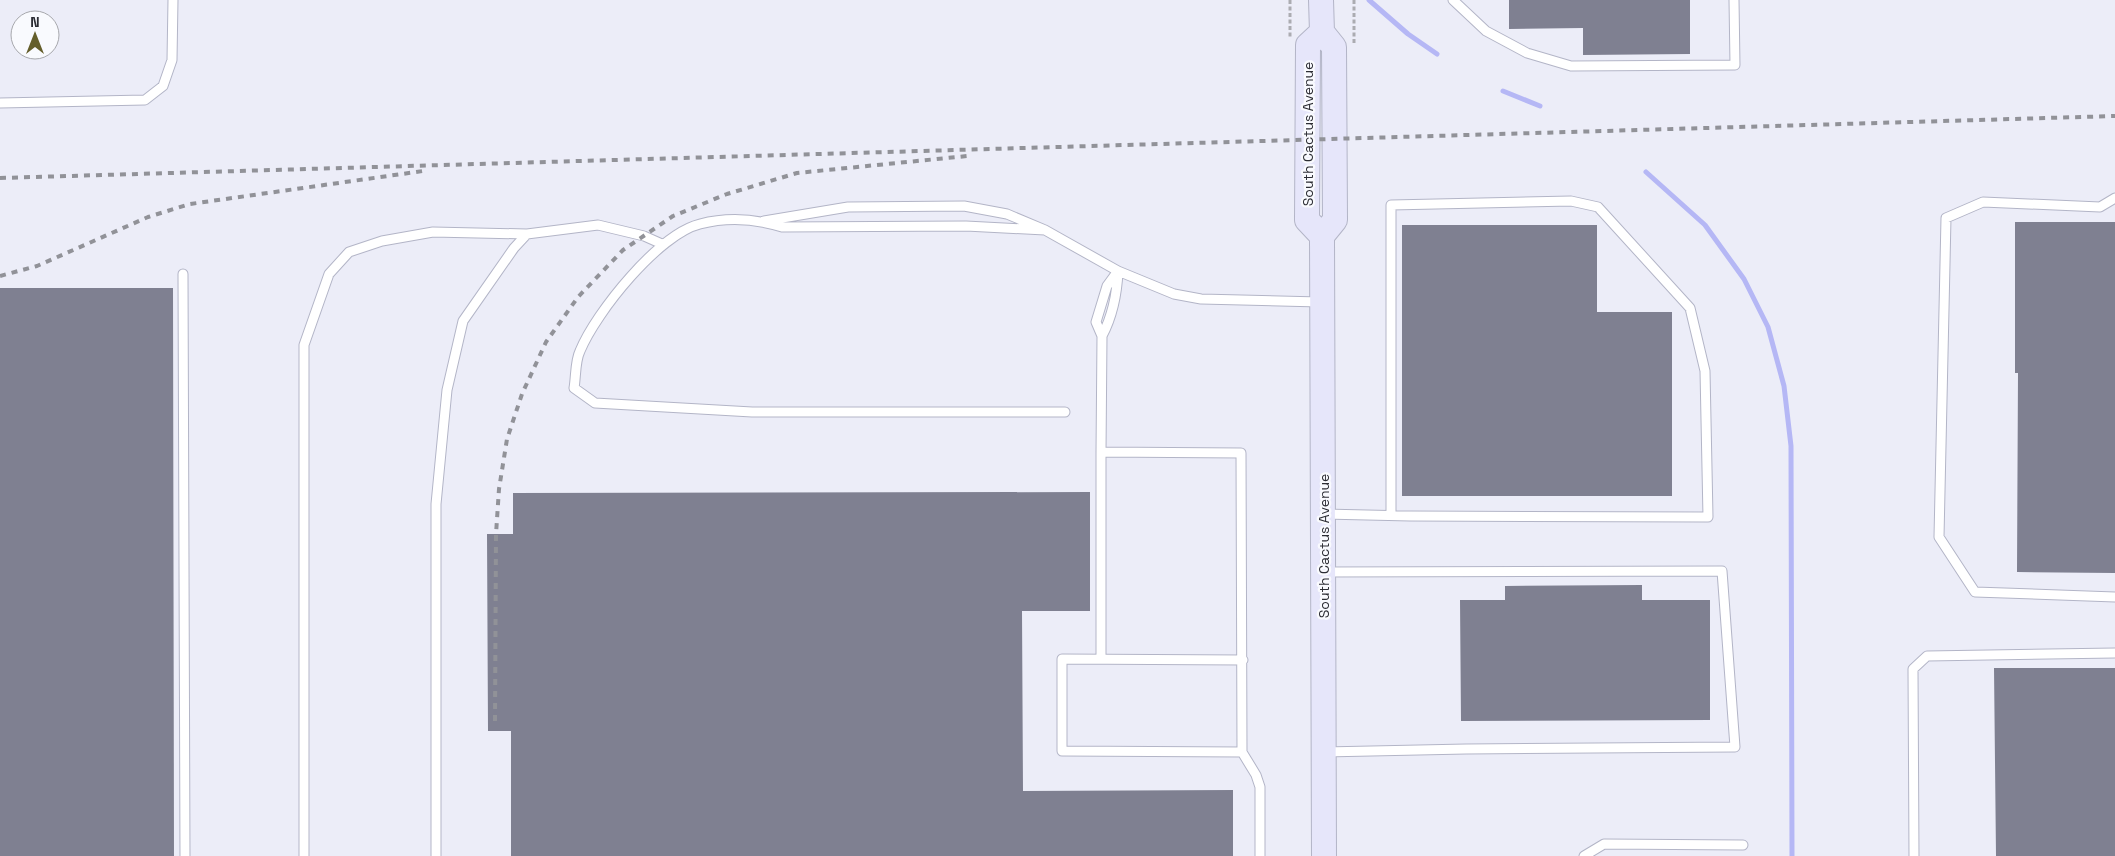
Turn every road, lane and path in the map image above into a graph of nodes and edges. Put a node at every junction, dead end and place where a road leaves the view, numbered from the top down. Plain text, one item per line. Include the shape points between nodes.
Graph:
1 (173, 0) edge
2 (1321, 0) edge
3 (1452, 0) edge
4 (1734, 0) edge
5 (0, 104) edge
6 (2115, 198) edge
7 (762, 221) junction
8 (1045, 230) junction
9 (527, 234) junction
10 (662, 244) junction
11 (1118, 272) junction
12 (183, 274) dead end
13 (1323, 302) junction
14 (1102, 336) junction
15 (1065, 412) dead end
16 (1102, 452) junction
17 (1324, 514) junction
18 (1392, 515) junction
19 (1324, 572) junction
20 (2115, 597) edge
21 (2115, 653) edge
22 (1101, 660) junction
23 (1243, 660) junction
24 (1242, 752) junction
25 (1324, 752) junction
26 (1743, 845) dead end
27 (185, 856) edge
28 (304, 856) edge
29 (436, 856) edge
30 (1260, 856) edge
31 (1324, 856) edge
32 (1584, 856) edge
33 (1914, 856) edge

1 - 5 lane via 172,60 163,86 144,100
2 - 13 main road, South Cactus Avenue via 1322,32 1334,46 1334,220 1322,236
3 - 4 lane via 1490,33 1527,53 1571,66 1735,65
6 - 20 lane via 2100,207 1983,202 1946,218 1939,537 1975,592
7 - 8 lane via 782,227 966,226
7 - 8 lane via 848,207 964,206 1006,214
7 - 10 lane via 743,219 699,224
8 - 11 lane
9 - 10 lane via 598,225 644,236
9 - 28 lane via 433,232 382,240 349,252 329,274 304,345
9 - 29 lane via 462,322 447,390 436,504
10 - 15 lane via 612,299 579,352 574,388 594,403 752,412
11 - 13 lane via 1174,294 1201,299
11 - 14 lane via 1117,295
11 - 14 lane via 1107,286 1098,314 1096,322
12 - 27 lane
13 - 17 main road, South Cactus Avenue
14 - 16 lane
16 - 22 lane
16 - 23 lane via 1241,453
17 - 18 lane
17 - 19 main road, South Cactus Avenue
18 - 18 lane via 1708,516 1705,371 1690,308 1598,207 1571,201 1391,205
19 - 25 main road, South Cactus Avenue
19 - 25 lane via 1722,571 1736,748 1466,748
21 - 33 lane via 1927,656 1913,669
22 - 23 lane
22 - 24 lane via 1062,660 1062,751
23 - 24 lane
24 - 30 lane via 1260,787
25 - 31 main road, South Cactus Avenue
26 - 32 lane via 1604,844

